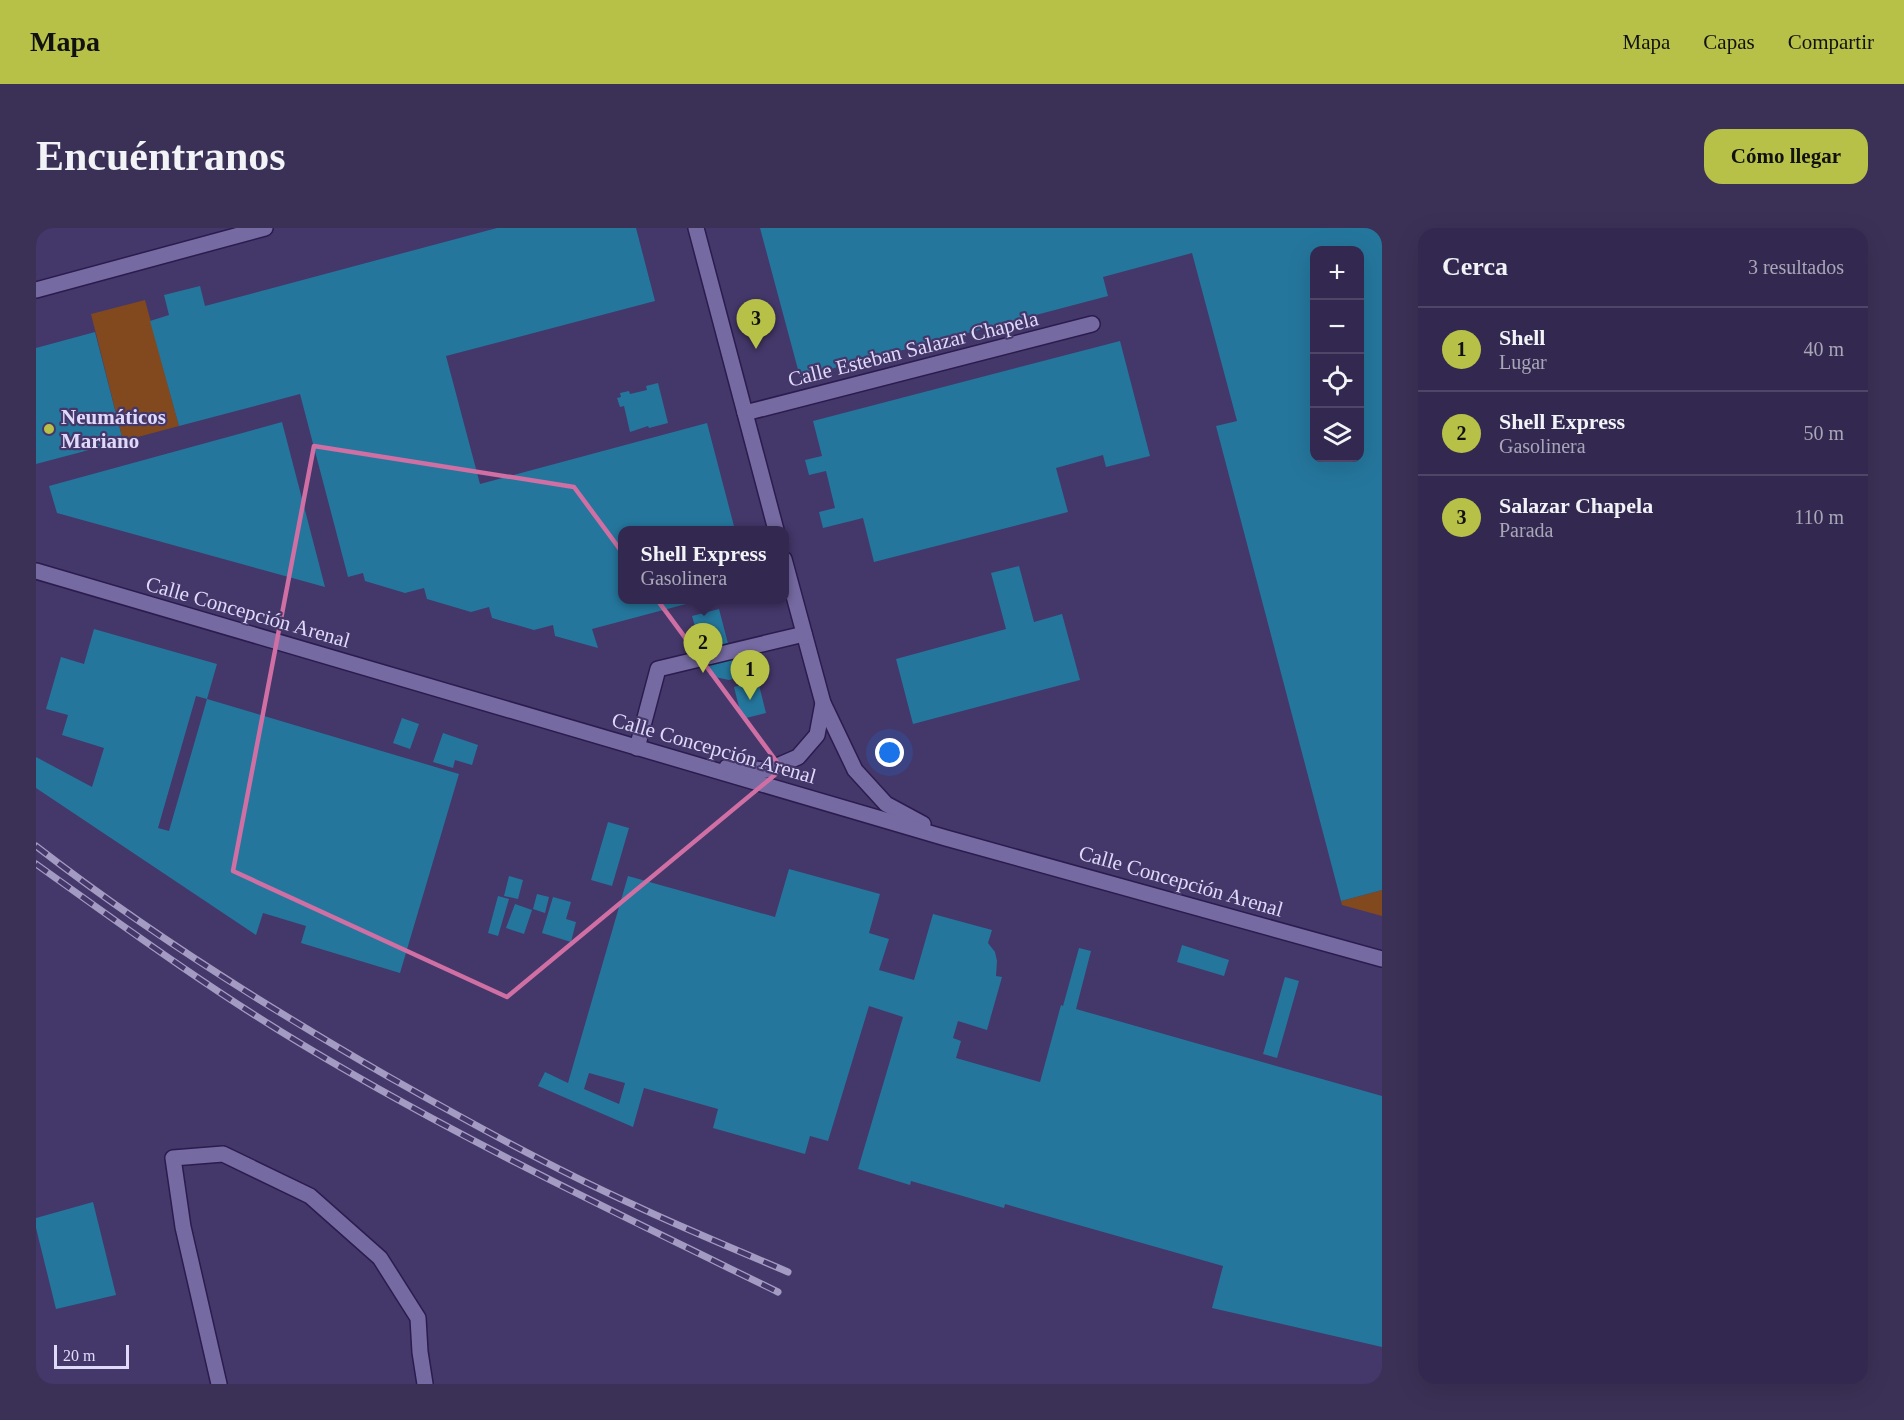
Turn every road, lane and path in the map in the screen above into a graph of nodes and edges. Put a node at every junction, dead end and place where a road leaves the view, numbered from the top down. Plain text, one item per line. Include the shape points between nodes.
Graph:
1 (266, 228) edge
2 (696, 228) edge
3 (36, 291) edge
4 (1092, 324) dead end
5 (745, 413) junction
6 (775, 526) edge
7 (36, 571) edge
8 (789, 578) edge
9 (804, 634) junction
10 (823, 703) junction
11 (637, 748) junction
12 (694, 764) junction
13 (946, 837) junction
14 (1382, 959) edge
15 (219, 1384) edge
16 (425, 1384) edge

1 - 3 street
2 - 5 street
4 - 5 street, Calle Esteban Salazar Chapela
5 - 6 street
7 - 11 street, Calle Concepción Arenal
8 - 9 street
9 - 10 street
9 - 11 street via 658,669
10 - 12 street via 817,735 798,757 768,770
10 - 13 street via 855,770 886,804
11 - 12 street, Calle Concepción Arenal
12 - 13 street, Calle Concepción Arenal
13 - 14 street, Calle Concepción Arenal
15 - 16 street via 183,1227 173,1158 223,1154 310,1197 380,1258 418,1318

